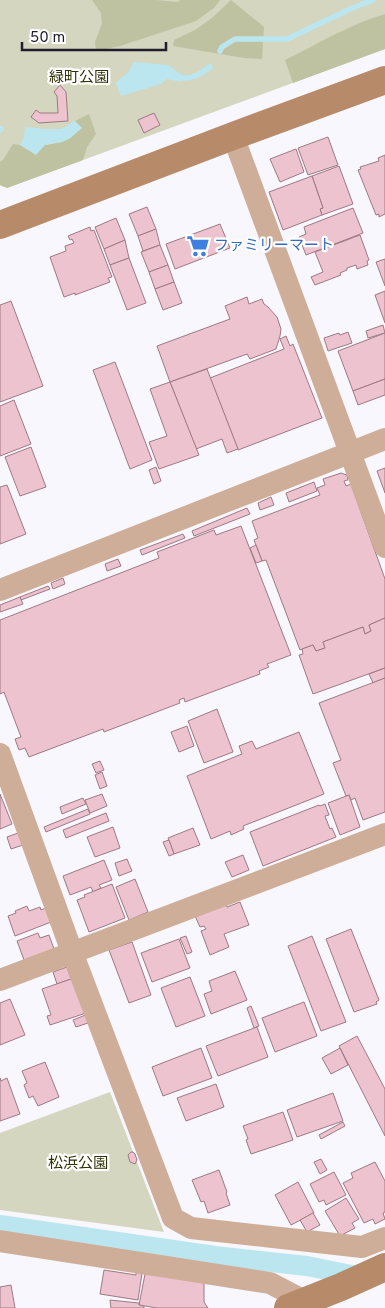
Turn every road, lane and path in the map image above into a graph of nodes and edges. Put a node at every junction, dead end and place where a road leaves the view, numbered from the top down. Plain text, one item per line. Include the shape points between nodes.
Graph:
1 (385, 80) edge
2 (234, 136) junction
3 (0, 225) edge
4 (385, 439) edge
5 (350, 453) junction
6 (385, 547) edge
7 (0, 590) edge
8 (0, 754) edge
9 (385, 834) edge
10 (72, 952) junction
11 (0, 980) edge
12 (385, 1238) edge
13 (0, 1241) edge
14 (385, 1266) edge
15 (304, 1306) edge

1 - 2 street
2 - 3 street
2 - 5 street
4 - 5 street
5 - 6 street
5 - 7 street
8 - 10 street
9 - 10 street
10 - 11 street
10 - 12 street via 173,1218 191,1228 362,1247
13 - 15 street via 270,1283
14 - 15 street

